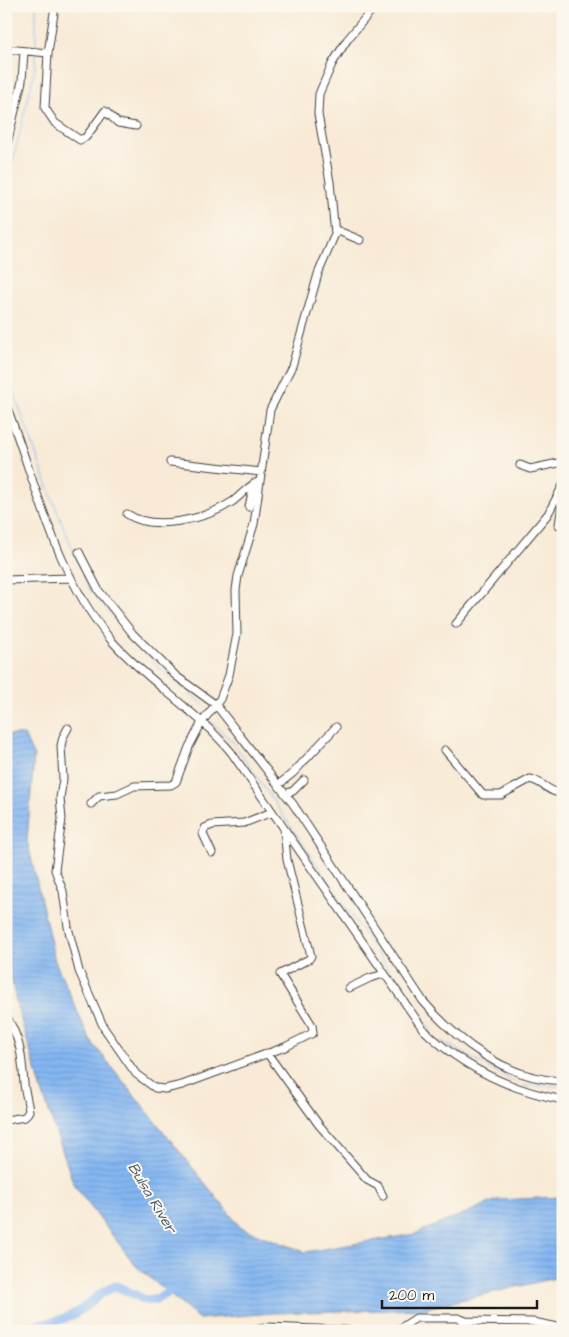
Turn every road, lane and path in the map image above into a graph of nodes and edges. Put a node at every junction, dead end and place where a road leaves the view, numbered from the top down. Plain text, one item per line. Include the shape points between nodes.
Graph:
1 (55, 6) edge
2 (376, 6) edge
3 (6, 49) edge
4 (24, 51) junction
5 (48, 52) junction
6 (136, 126) dead end
7 (6, 148) edge
8 (336, 230) junction
9 (360, 240) dead end
10 (6, 405) edge
11 (170, 462) dead end
12 (563, 462) edge
13 (520, 465) dead end
14 (260, 472) junction
15 (257, 482) junction
16 (563, 485) edge
17 (557, 497) junction
18 (249, 508) dead end
19 (127, 514) dead end
20 (559, 525) dead end
21 (79, 552) dead end
22 (70, 578) junction
23 (6, 580) edge
24 (456, 624) dead end
25 (216, 705) junction
26 (202, 722) junction
27 (336, 727) dead end
28 (68, 728) dead end
29 (445, 750) dead end
30 (304, 780) dead end
31 (278, 786) junction
32 (563, 793) edge
33 (285, 794) junction
34 (91, 804) dead end
35 (272, 812) junction
36 (284, 828) junction
37 (212, 854) dead end
38 (384, 974) junction
39 (349, 988) dead end
40 (6, 1016) edge
41 (267, 1053) junction
42 (563, 1081) edge
43 (563, 1100) edge
44 (6, 1120) edge
45 (383, 1196) dead end
46 (466, 1321) junction
47 (563, 1328) edge
48 (252, 1331) edge
49 (364, 1331) edge
50 (396, 1331) edge
51 (458, 1331) edge

1 - 5 street
2 - 8 street via 347,40 319,94 318,114
3 - 4 street
4 - 5 street
4 - 7 street via 22,81
5 - 6 street via 44,103 56,123 80,140 86,137 105,111 118,123
8 - 9 street
8 - 14 street via 318,274 292,366 270,410
10 - 22 street
11 - 14 street
12 - 13 street via 530,469
14 - 15 street
15 - 18 street
15 - 19 street via 231,503 182,521 143,521
15 - 25 street via 254,524 238,576 235,649 229,675
16 - 17 street
17 - 20 street via 562,505
17 - 24 street via 548,514
21 - 25 street via 99,591 141,644 176,676
22 - 23 street
22 - 26 street via 96,620 124,653
25 - 26 street
25 - 31 street
26 - 34 street via 176,782 171,785 134,786 117,794 99,796
26 - 35 street via 234,756
27 - 31 street
28 - 41 street via 60,746 62,818 56,873 63,891 79,971 112,1041 140,1078 160,1090
29 - 32 street via 484,796 501,795 530,779 554,792
30 - 33 street via 294,791
31 - 33 street
33 - 42 street via 434,1014 494,1060 534,1076
35 - 36 street
35 - 37 street via 239,824 205,828 204,834
36 - 38 street
36 - 41 street via 287,860 311,956 282,971 280,976 314,1030 311,1036
38 - 39 street
38 - 43 street via 423,1029 458,1059 518,1088
40 - 44 street via 24,1058 29,1111 25,1117
41 - 45 street via 319,1125 367,1180 378,1186
46 - 47 street via 533,1322
46 - 50 street via 458,1318 416,1318
46 - 51 street
48 - 49 street via 268,1327

